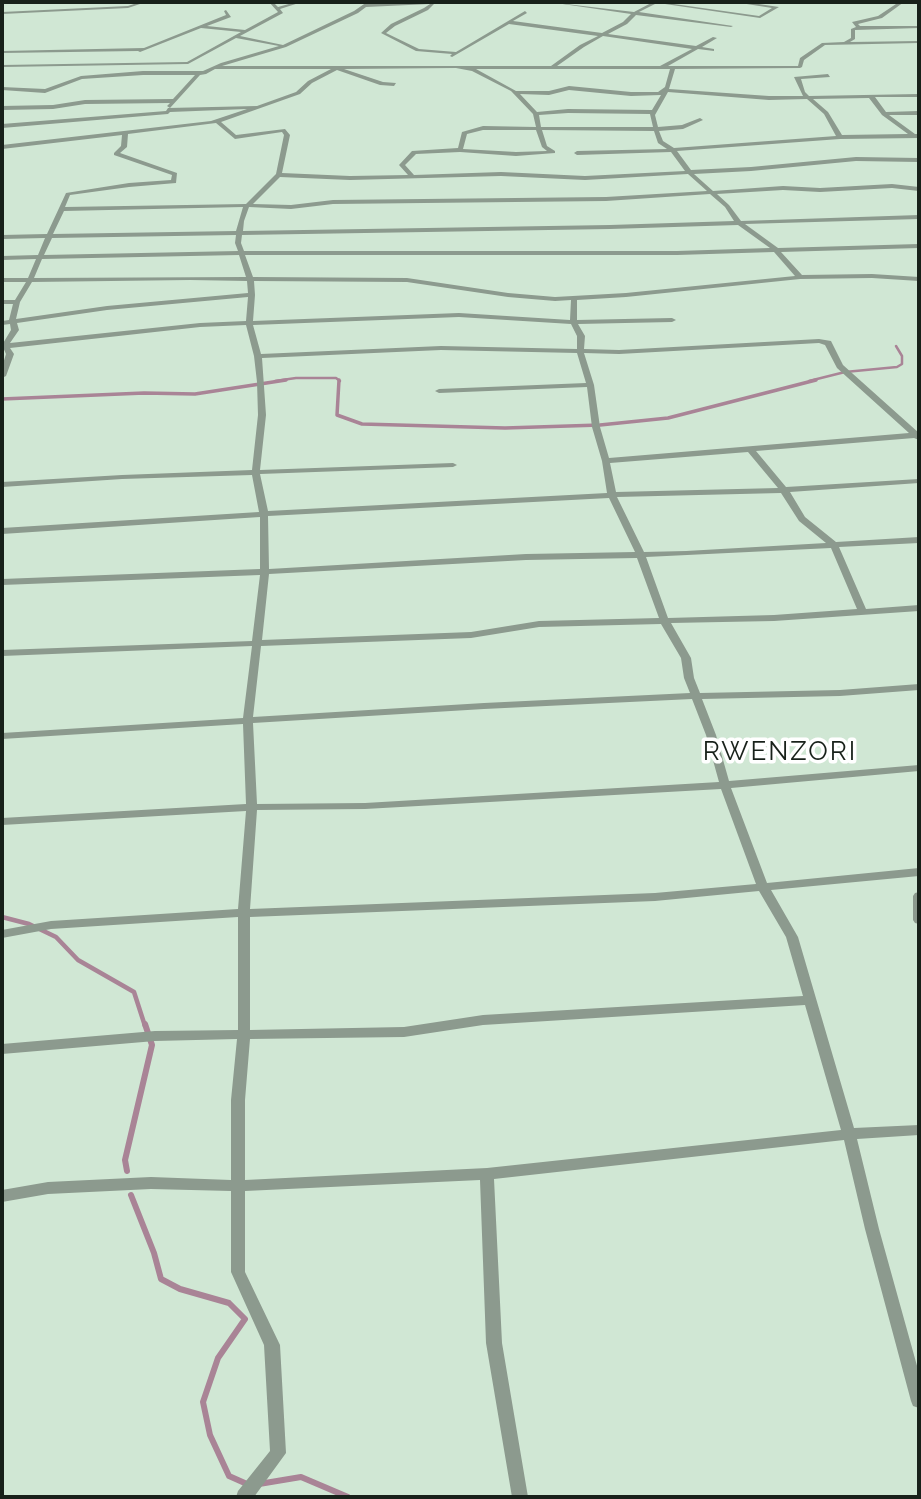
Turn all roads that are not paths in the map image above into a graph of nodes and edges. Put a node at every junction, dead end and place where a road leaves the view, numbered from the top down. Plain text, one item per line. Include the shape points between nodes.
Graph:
1 (144, 2) edge
2 (271, 2) edge
3 (300, 2) edge
4 (370, 2) edge
5 (551, 2) edge
6 (643, 2) edge
7 (675, 2) edge
8 (736, 2) edge
9 (902, 2) edge
10 (653, 3) edge
11 (787, 3) edge
12 (667, 5) junction
13 (360, 6) junction
14 (776, 7) junction
15 (278, 8) junction
16 (226, 11) dead end
17 (524, 12) dead end
18 (636, 12) junction
19 (2, 13) edge
20 (508, 22) junction
21 (731, 26) dead end
22 (201, 27) junction
23 (859, 27) junction
24 (919, 27) edge
25 (244, 32) junction
26 (601, 35) junction
27 (236, 37) junction
28 (715, 38) dead end
29 (844, 42) junction
30 (919, 42) edge
31 (284, 46) junction
32 (696, 48) junction
33 (146, 49) junction
34 (712, 50) dead end
35 (2, 52) edge
36 (456, 53) junction
37 (198, 58) junction
38 (116, 64) junction
39 (2, 66) edge
40 (226, 66) junction
41 (662, 67) junction
42 (673, 67) junction
43 (337, 68) junction
44 (438, 68) junction
45 (464, 68) junction
46 (550, 68) junction
47 (198, 74) junction
48 (828, 76) dead end
49 (394, 84) dead end
50 (2, 88) edge
51 (666, 90) junction
52 (513, 92) junction
53 (807, 95) junction
54 (919, 95) edge
55 (871, 96) junction
56 (173, 101) junction
57 (259, 107) junction
58 (2, 108) edge
59 (168, 111) junction
60 (654, 112) junction
61 (919, 113) edge
62 (536, 114) junction
63 (884, 114) junction
64 (700, 120) dead end
65 (217, 121) junction
66 (2, 125) edge
67 (163, 128) junction
68 (538, 129) junction
69 (658, 129) junction
70 (125, 134) junction
71 (917, 136) edge
72 (840, 137) junction
73 (2, 147) edge
74 (460, 150) junction
75 (673, 150) junction
76 (577, 153) dead end
77 (919, 160) edge
78 (690, 173) junction
79 (411, 174) junction
80 (279, 175) junction
81 (919, 189) edge
82 (714, 194) junction
83 (243, 206) junction
84 (61, 209) junction
85 (919, 217) edge
86 (738, 222) junction
87 (241, 234) junction
88 (50, 235) junction
89 (2, 237) edge
90 (919, 246) edge
91 (775, 249) junction
92 (243, 253) junction
93 (38, 257) junction
94 (2, 258) edge
95 (800, 277) junction
96 (250, 278) junction
97 (919, 279) edge
98 (2, 280) edge
99 (30, 280) junction
100 (252, 295) junction
101 (575, 299) junction
102 (2, 302) edge
103 (17, 302) junction
104 (672, 320) dead end
105 (573, 322) junction
106 (2, 323) edge
107 (13, 323) junction
108 (249, 323) junction
109 (5, 346) junction
110 (580, 352) junction
111 (258, 356) junction
112 (2, 376) edge
113 (590, 385) junction
114 (439, 391) dead end
115 (918, 436) edge
116 (750, 449) junction
117 (606, 461) junction
118 (453, 465) dead end
119 (256, 473) junction
120 (919, 481) edge
121 (2, 485) edge
122 (784, 491) junction
123 (612, 495) junction
124 (264, 513) junction
125 (2, 531) edge
126 (919, 540) edge
127 (834, 545) junction
128 (641, 555) junction
129 (265, 572) junction
130 (2, 582) edge
131 (919, 608) edge
132 (863, 612) junction
133 (663, 621) junction
134 (256, 642) junction
135 (2, 653) edge
136 (919, 687) edge
137 (697, 696) junction
138 (248, 719) junction
139 (2, 736) edge
140 (919, 768) edge
141 (725, 785) junction
142 (252, 807) junction
143 (2, 821) edge
144 (919, 872) edge
145 (763, 887) junction
146 (919, 896) edge
147 (244, 913) junction
148 (919, 920) edge
149 (2, 934) edge
150 (810, 1000) junction
151 (244, 1036) junction
152 (2, 1049) edge
153 (919, 1130) edge
154 (849, 1134) junction
155 (487, 1174) junction
156 (237, 1186) junction
157 (2, 1196) edge
158 (919, 1401) edge
159 (244, 1497) edge
160 (520, 1497) edge

1 - 19 street via 128,7
2 - 15 street
3 - 15 street
4 - 13 street
5 - 18 street
6 - 10 street
7 - 12 street
8 - 14 street
9 - 23 street via 880,17 854,23
10 - 12 street
10 - 18 street
11 - 14 street
12 - 14 street via 760,17
13 - 31 street
13 - 36 street via 433,2 383,33 418,50
15 - 25 street via 281,12
16 - 22 street via 229,16
17 - 20 street
18 - 21 street
18 - 26 street
20 - 26 street
20 - 36 street
22 - 25 street
22 - 33 street
23 - 24 street
23 - 29 street via 853,29 853,39
25 - 27 street
26 - 32 street
26 - 46 street
27 - 31 street
27 - 37 street
28 - 32 street
29 - 30 street
29 - 42 street via 822,45 802,60 800,67
31 - 40 street
32 - 34 street
32 - 41 street
33 - 35 street
33 - 38 street
36 - 44 street
37 - 38 street via 187,63
37 - 40 street
38 - 39 street
40 - 43 street
40 - 47 street
41 - 42 street
41 - 46 street
42 - 51 street
43 - 44 street
43 - 49 street
43 - 57 street via 298,93
44 - 45 street
45 - 46 street
45 - 52 street
47 - 50 street via 81,78 48,91
47 - 56 street
48 - 53 street via 796,78
51 - 52 street via 659,94 569,88 549,93
51 - 53 street via 769,98
51 - 60 street
52 - 62 street
53 - 55 street
53 - 72 street via 826,113
54 - 55 street
55 - 63 street
56 - 58 street
56 - 59 street
57 - 59 street
57 - 65 street
59 - 66 street
59 - 67 street
60 - 62 street
60 - 69 street
61 - 63 street
62 - 68 street
63 - 71 street
64 - 69 street
65 - 67 street
65 - 80 street via 234,137 283,130 287,135
67 - 70 street
68 - 69 street
68 - 74 street via 483,128 464,133
68 - 74 street via 545,147 553,152
69 - 75 street via 660,142
70 - 73 street
70 - 84 street via 124,147 116,154 175,174 174,182 70,193
71 - 72 street
72 - 75 street
74 - 79 street via 414,152 402,165
75 - 76 street
75 - 78 street
77 - 78 street via 856,159
78 - 79 street via 585,178
78 - 82 street
79 - 80 street
80 - 83 street
81 - 82 street via 783,188
82 - 83 street
82 - 86 street
83 - 84 street
83 - 87 street
84 - 88 street
85 - 86 street
86 - 87 street
86 - 91 street
87 - 88 street
87 - 92 street
88 - 89 street
88 - 93 street
90 - 91 street
91 - 92 street
91 - 95 street
92 - 93 street
92 - 96 street
93 - 94 street
93 - 99 street
95 - 97 street
95 - 101 street
96 - 99 street
96 - 100 street
96 - 101 street via 407,280 508,295
98 - 99 street
99 - 103 street
100 - 107 street via 107,308
100 - 108 street
101 - 105 street
102 - 103 street
103 - 107 street
104 - 105 street
105 - 108 street via 459,315
105 - 110 street via 581,336
106 - 107 street
107 - 109 street via 15,331
108 - 109 street
108 - 111 street
109 - 112 street via 9,354
110 - 111 street via 441,348
110 - 113 street
110 - 115 street via 828,343 843,368
111 - 119 street via 262,415
113 - 114 street
113 - 117 street via 595,426
115 - 116 street
116 - 117 street
116 - 122 street
117 - 123 street
118 - 119 street
119 - 121 street
119 - 124 street
120 - 122 street
122 - 123 street
122 - 127 street via 802,519
123 - 124 street
123 - 128 street
124 - 125 street
124 - 129 street
126 - 127 street
127 - 128 street
127 - 132 street
128 - 129 street via 526,556
128 - 133 street
129 - 130 street
129 - 134 street
131 - 132 street
132 - 133 street
133 - 134 street via 539,624 471,635
133 - 137 street via 686,658
134 - 135 street
134 - 138 street
136 - 137 street
137 - 138 street
137 - 141 street
138 - 139 street
138 - 142 street
140 - 141 street
141 - 142 street via 365,806
141 - 145 street
142 - 143 street
142 - 147 street
144 - 145 street
145 - 147 street via 655,897
145 - 150 street via 792,937
146 - 148 street
147 - 149 street via 51,925
147 - 151 street
150 - 151 street via 483,1020 404,1032
150 - 154 street
151 - 152 street via 155,1035
151 - 156 street
153 - 154 street
154 - 155 street
154 - 158 street
155 - 156 street
155 - 160 street via 494,1343
156 - 157 street via 151,1183 48,1188
156 - 159 street via 237,1272 272,1345 278,1453

